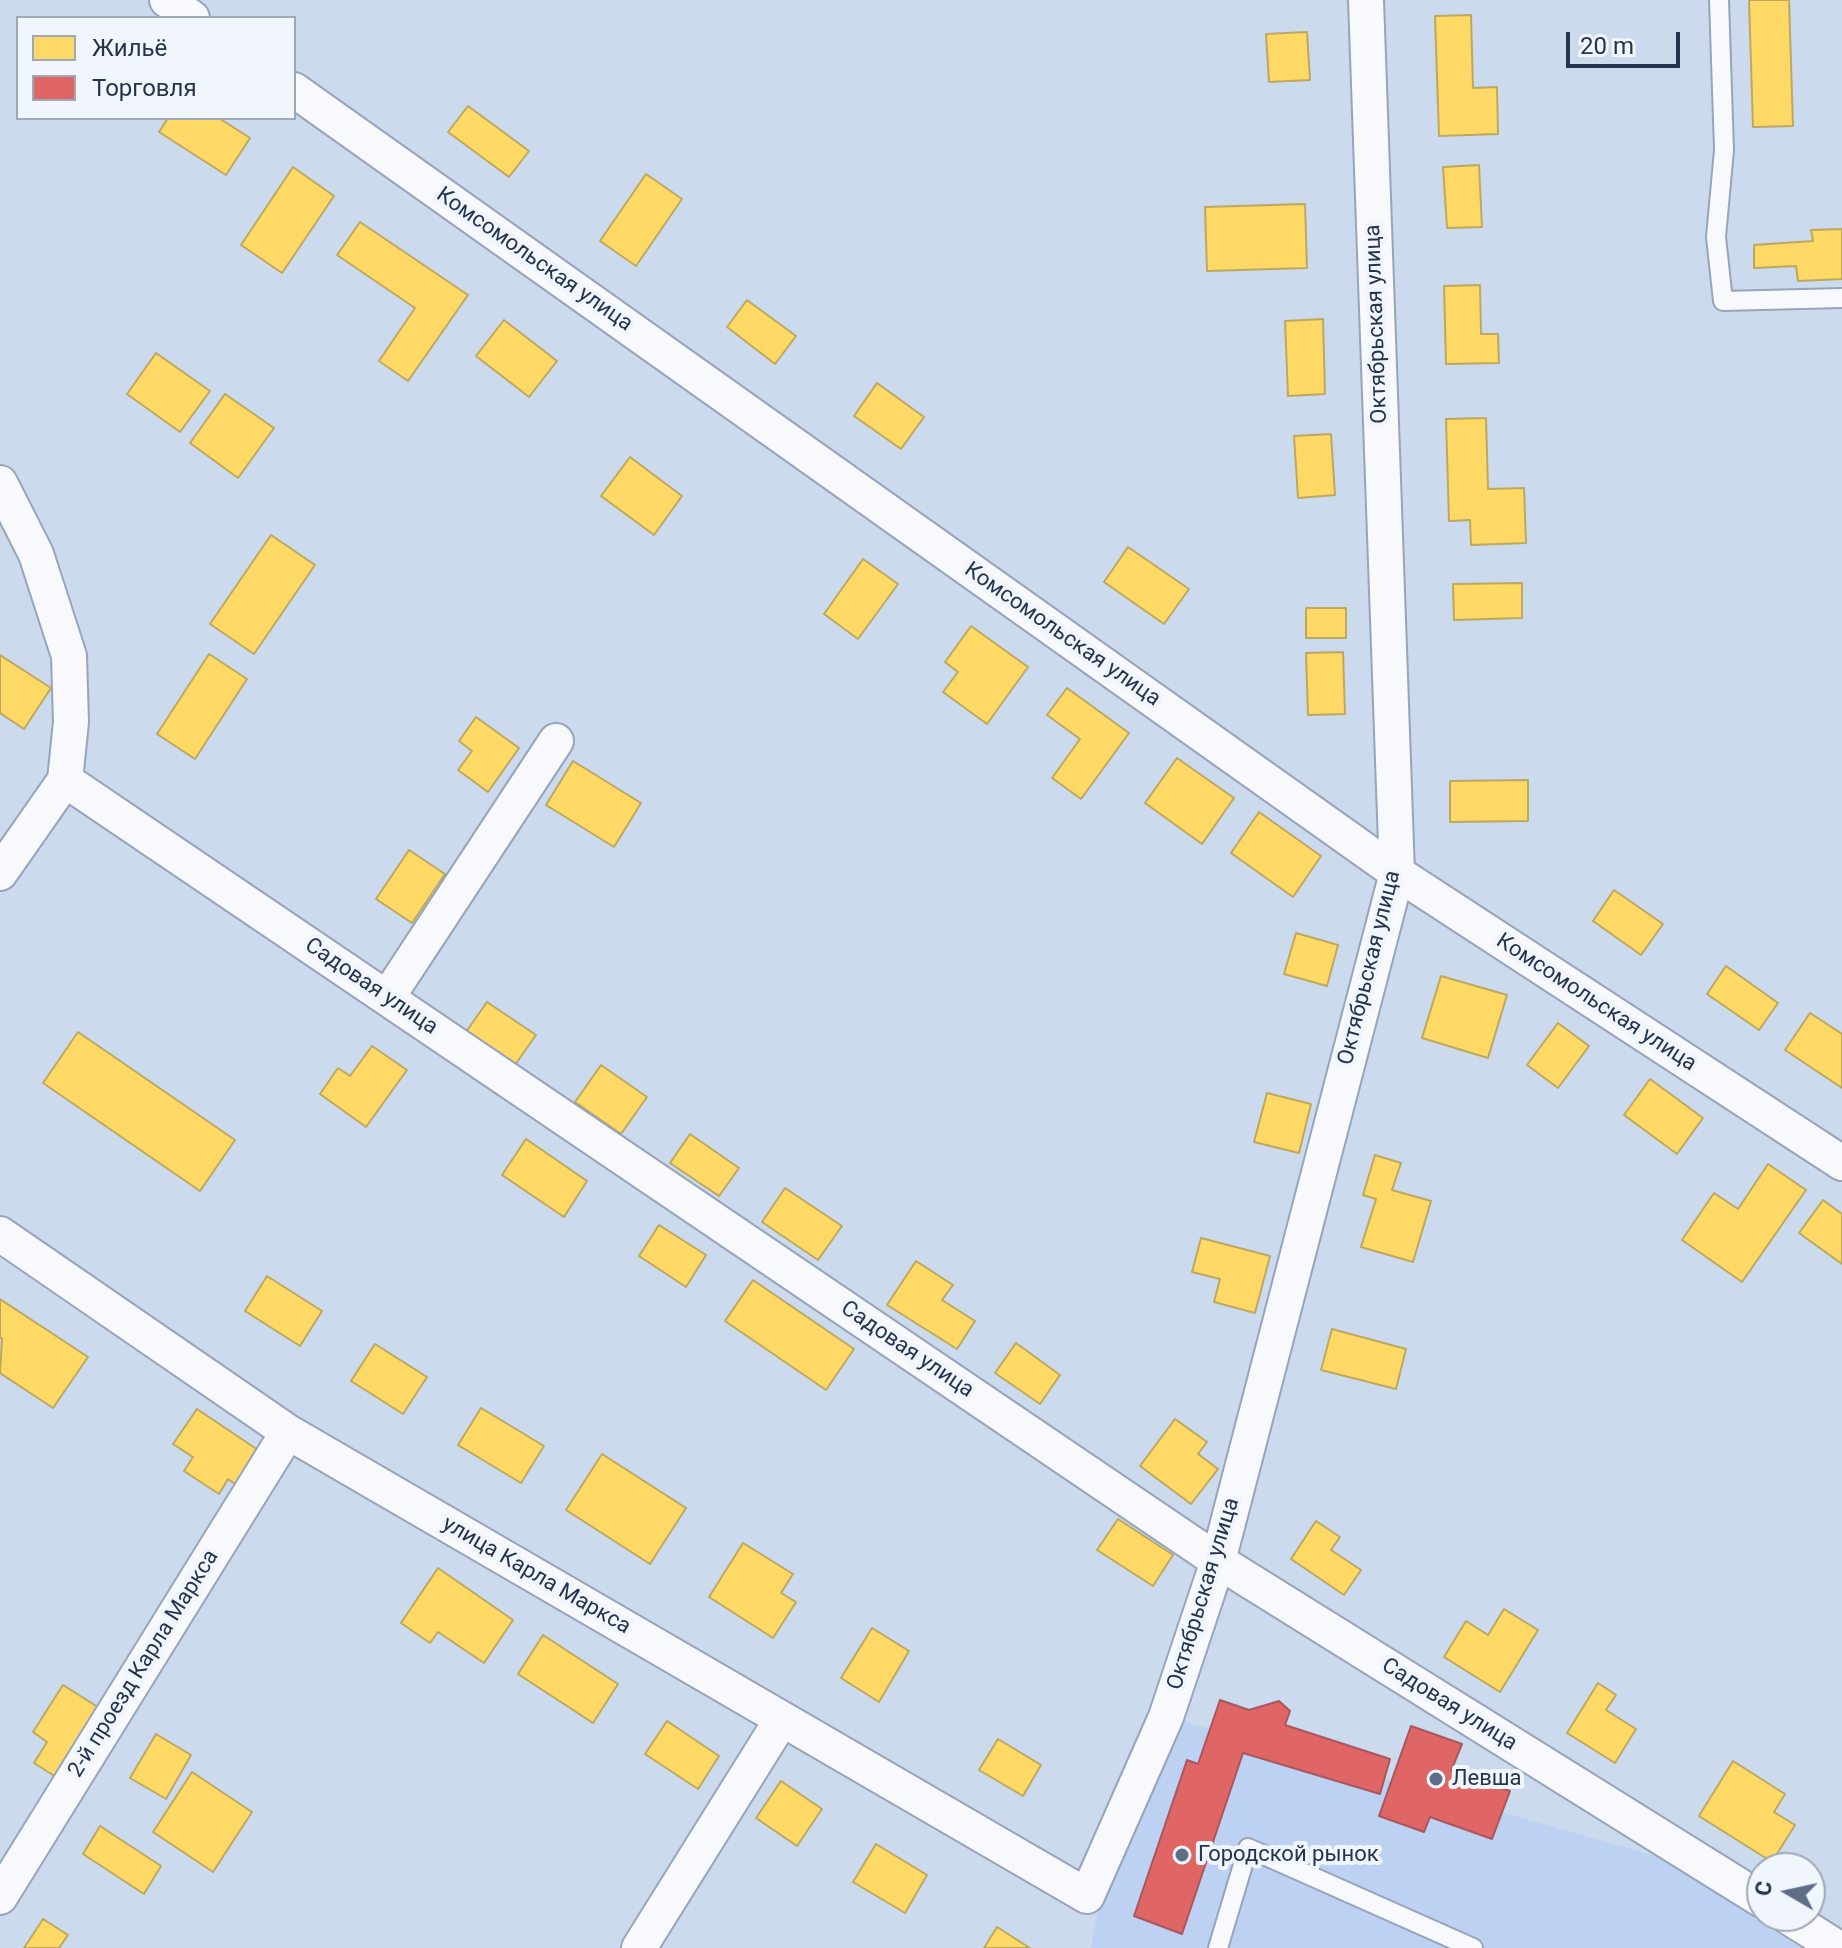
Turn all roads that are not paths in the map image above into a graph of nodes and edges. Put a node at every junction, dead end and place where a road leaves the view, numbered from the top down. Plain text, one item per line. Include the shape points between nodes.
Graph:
1 (167, 0) edge
2 (1366, 0) edge
3 (1719, 0) edge
4 (189, 16) edge
5 (296, 91) edge
6 (1842, 298) edge
7 (0, 483) edge
8 (556, 741) dead end
9 (65, 780) junction
10 (0, 873) edge
11 (1397, 873) junction
12 (387, 998) junction
13 (1842, 1163) edge
14 (0, 1234) edge
15 (288, 1432) junction
16 (1218, 1561) junction
17 (782, 1719) junction
18 (1746, 1890) edge
19 (1087, 1896) joint
20 (0, 1897) edge
21 (1812, 1932) edge
22 (639, 1948) edge
23 (1218, 1948) edge
24 (1473, 1948) edge
25 (1838, 1948) edge

1 - 4 street
2 - 11 street, Октябрьская улица
3 - 6 lane via 1724,150 1716,237 1723,301
5 - 11 street, Комсомольская улица
7 - 9 street via 36,554 69,656 71,722
8 - 12 street
9 - 10 street
9 - 12 street, Садовая улица
11 - 13 street, Комсомольская улица
11 - 16 street, Октябрьская улица
12 - 16 street, Садовая улица
14 - 15 street, улица Карла Маркса
15 - 17 street, улица Карла Маркса
15 - 20 street, 2-й проезд Карла Маркса
16 - 18 street, Садовая улица
16 - 19 street, Октябрьская улица via 1166,1717
17 - 19 street, улица Карла Маркса
17 - 22 street
21 - 25 street
23 - 24 lane via 1248,1848

